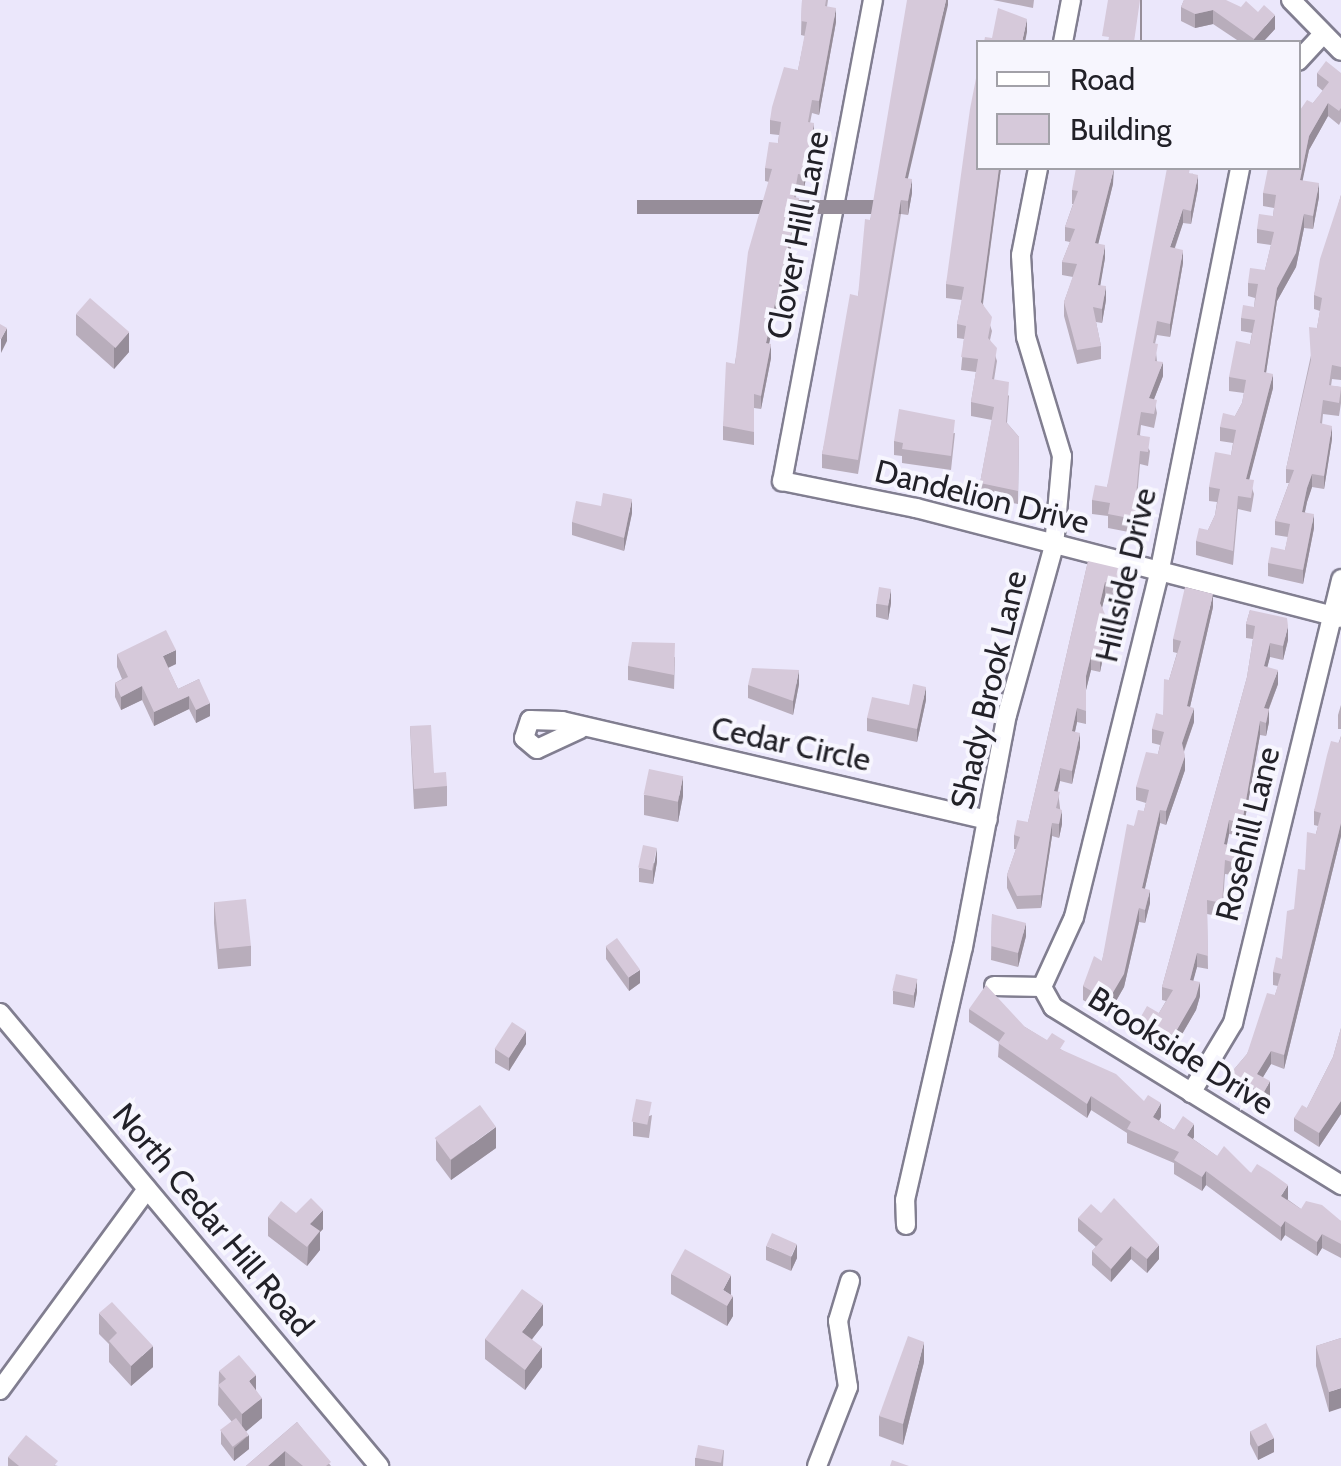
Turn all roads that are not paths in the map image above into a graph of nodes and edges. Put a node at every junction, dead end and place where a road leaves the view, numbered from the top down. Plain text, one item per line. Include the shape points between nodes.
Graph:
1 (873, 0) edge
2 (1071, 0) edge
3 (1291, 0) edge
4 (1323, 34) junction
5 (1063, 40) edge
6 (1341, 50) edge
7 (1301, 58) edge
8 (1038, 170) edge
9 (1240, 170) edge
10 (782, 481) joint
11 (1054, 546) junction
12 (1159, 574) junction
13 (1341, 578) edge
14 (1337, 617) edge
15 (580, 729) dead end
16 (988, 820) junction
17 (994, 986) dead end
18 (1042, 986) junction
19 (0, 1012) edge
20 (1191, 1093) junction
21 (1341, 1184) edge
22 (147, 1189) junction
23 (906, 1225) dead end
24 (850, 1281) dead end
25 (0, 1390) edge
26 (379, 1466) edge
27 (817, 1466) edge

1 - 10 street, Clover Hill Lane
2 - 5 street
3 - 4 street
4 - 6 street
4 - 7 street
8 - 11 street, Shady Brook Lane via 1022,255 1026,337 1062,456
9 - 12 street, Hillside Drive
10 - 11 street, Dandelion Drive
11 - 12 street, Dandelion Drive
11 - 16 street, Shady Brook Lane via 1007,715
12 - 14 street, Dandelion Drive
12 - 18 street, Hillside Drive via 1074,917
13 - 14 street, Rosehill Lane
14 - 20 street, Rosehill Lane via 1233,1023
15 - 16 street, Cedar Circle
16 - 23 street, Shady Brook Lane via 904,1200
17 - 18 street, Brookside Drive
18 - 20 street, Brookside Drive via 1053,1007
19 - 22 street, North Cedar Hill Road
20 - 21 street, Brookside Drive
22 - 25 street
22 - 26 street, North Cedar Hill Road
24 - 27 street via 838,1320 848,1387

